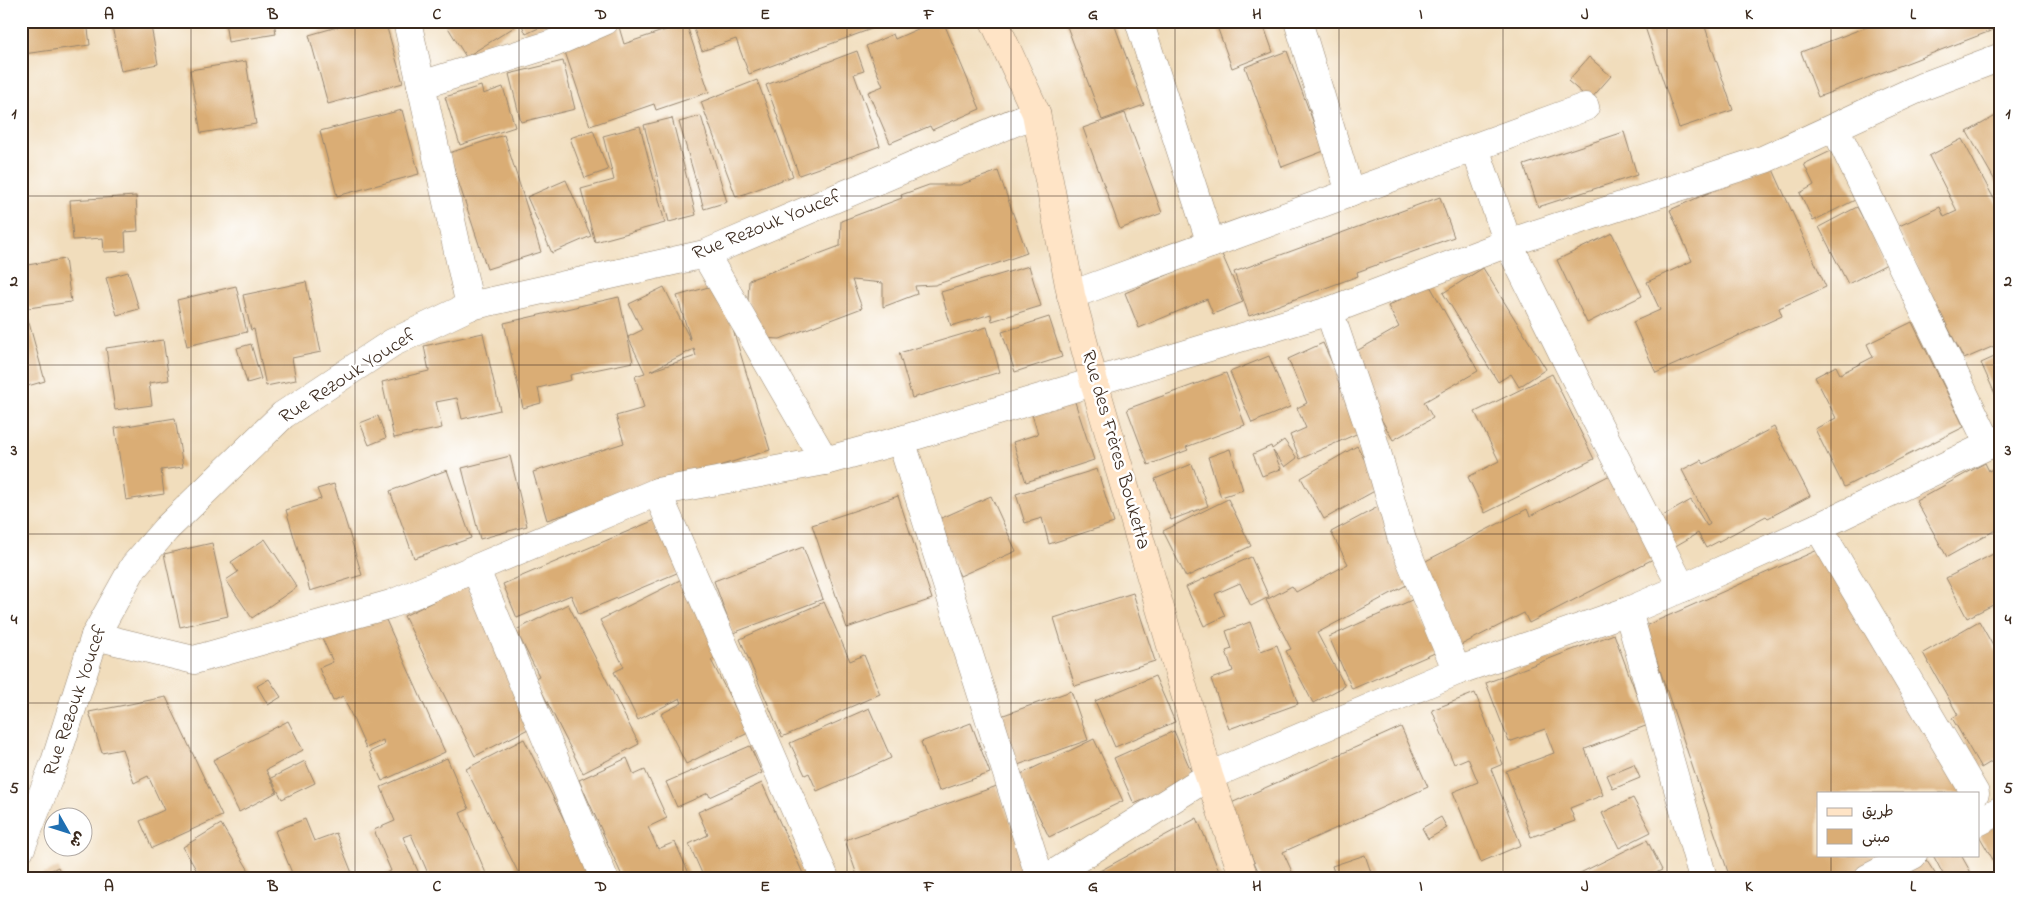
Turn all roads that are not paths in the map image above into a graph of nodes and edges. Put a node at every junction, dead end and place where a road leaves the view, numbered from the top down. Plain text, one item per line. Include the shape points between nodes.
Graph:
1 (407, 21) edge
2 (604, 21) edge
3 (994, 21) edge
4 (1139, 21) edge
5 (1298, 21) edge
6 (2001, 57) edge
7 (421, 85) junction
8 (1586, 107) dead end
9 (1036, 113) junction
10 (1835, 128) junction
11 (1475, 148) junction
12 (1350, 193) junction
13 (1508, 243) junction
14 (1211, 244) junction
15 (705, 254) junction
16 (1071, 295) junction
17 (470, 306) junction
18 (1329, 311) junction
19 (1094, 382) junction
20 (901, 440) junction
21 (1995, 442) edge
22 (825, 461) junction
23 (657, 492) junction
24 (1818, 527) junction
25 (476, 570) junction
26 (1682, 588) junction
27 (1628, 611) junction
28 (95, 636) junction
29 (1457, 671) junction
30 (1210, 776) junction
31 (1974, 792) edge
32 (21, 848) edge
33 (1911, 856) edge
34 (604, 878) edge
35 (825, 878) edge
36 (1040, 878) edge
37 (1047, 878) edge
38 (1244, 878) edge
39 (1704, 878) edge
40 (1868, 878) edge

1 - 7 street
2 - 7 street via 552,44
3 - 9 main road, Rue des Frères Bouketta
4 - 14 street
5 - 12 street
6 - 10 street via 1924,86
7 - 17 street
8 - 11 street
9 - 15 street, Rue Rezouk Youcef
9 - 16 main road, Rue des Frères Bouketta
10 - 13 street via 1765,159
10 - 21 street
11 - 12 street
11 - 13 street
12 - 14 street
13 - 18 street
13 - 26 street
14 - 16 street
15 - 17 street, Rue Rezouk Youcef
15 - 22 street
16 - 19 main road, Rue des Frères Bouketta
17 - 28 street, Rue Rezouk Youcef via 392,343 283,415 166,528 134,566
18 - 19 street
18 - 29 street via 1374,442 1402,540
19 - 20 street
19 - 30 main road, Rue des Frères Bouketta
20 - 22 street
20 - 36 street
21 - 24 street
22 - 23 street
23 - 25 street
23 - 35 street
24 - 26 street
24 - 31 street
25 - 28 street via 391,604 194,660
25 - 34 street
26 - 27 street
27 - 29 street
27 - 39 street
28 - 32 street, Rue Rezouk Youcef via 55,762
29 - 30 street
30 - 37 street
30 - 38 main road, Rue des Frères Bouketta
33 - 40 street

